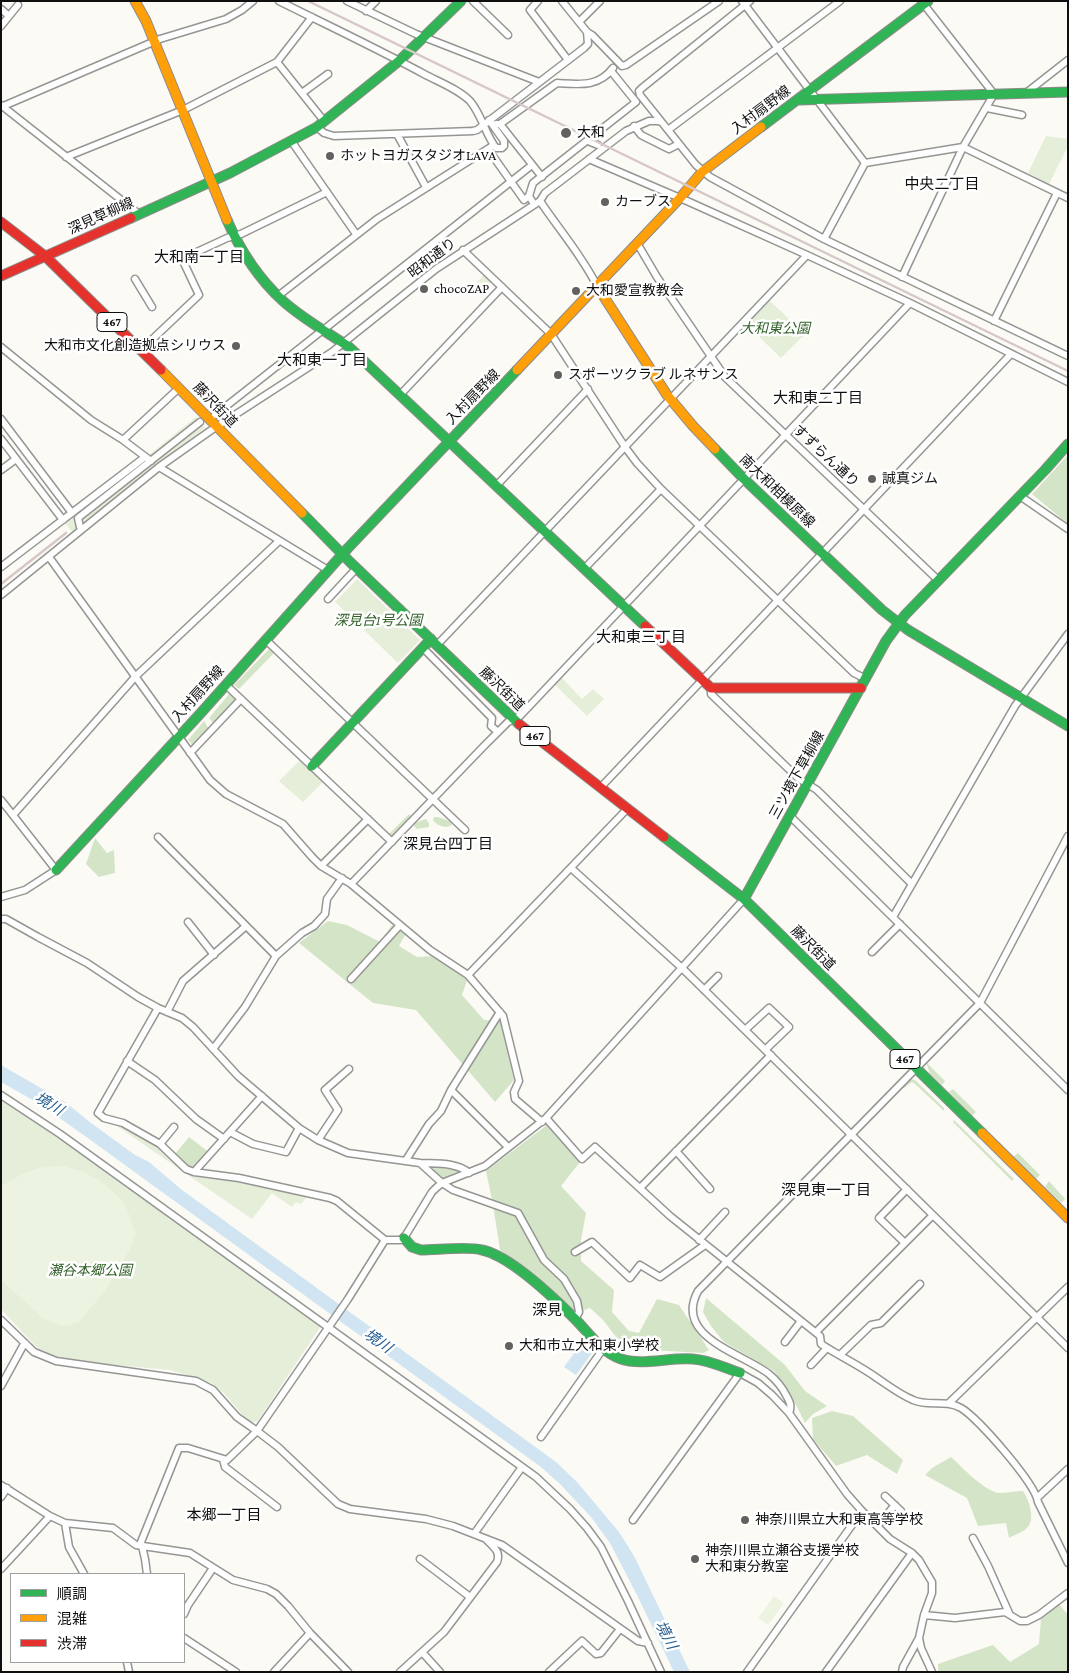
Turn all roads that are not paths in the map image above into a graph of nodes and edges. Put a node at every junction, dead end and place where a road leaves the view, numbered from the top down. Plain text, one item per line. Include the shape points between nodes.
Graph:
1 (135, 1) edge
2 (253, 1) edge
3 (279, 1) edge
4 (347, 1) edge
5 (376, 1) edge
6 (461, 1) edge
7 (473, 1) edge
8 (538, 1) edge
9 (562, 1) edge
10 (600, 1) edge
11 (719, 1) edge
12 (840, 1) edge
13 (746, 2) edge
14 (924, 2) edge
15 (18, 5) dead end
16 (1, 9) edge
17 (366, 10) junction
18 (9, 16) junction
19 (312, 17) junction
20 (579, 22) junction
21 (1, 26) edge
22 (587, 32) junction
23 (508, 34) dead end
24 (424, 37) junction
25 (155, 41) junction
26 (778, 48) junction
27 (399, 60) junction
28 (568, 60) junction
29 (1068, 60) edge
30 (277, 62) junction
31 (328, 74) dead end
32 (539, 82) junction
33 (810, 90) junction
34 (302, 92) junction
35 (1068, 92) edge
36 (1026, 93) junction
37 (994, 94) junction
38 (798, 100) junction
39 (818, 100) junction
40 (2, 106) edge
41 (987, 108) junction
42 (183, 110) junction
43 (1022, 114) dead end
44 (324, 121) junction
45 (487, 122) junction
46 (661, 122) junction
47 (634, 126) junction
48 (317, 127) junction
49 (668, 130) junction
50 (397, 134) junction
51 (588, 141) junction
52 (292, 142) junction
53 (679, 144) junction
54 (494, 145) junction
55 (598, 146) dead end
56 (964, 147) junction
57 (490, 152) dead end
58 (66, 157) junction
59 (589, 159) junction
60 (865, 163) junction
61 (532, 165) junction
62 (702, 172) junction
63 (542, 177) junction
64 (212, 181) junction
65 (510, 181) junction
66 (426, 187) junction
67 (327, 192) junction
68 (1057, 193) junction
69 (680, 198) junction
70 (1068, 198) edge
71 (540, 201) junction
72 (139, 214) junction
73 (1, 222) edge
74 (356, 234) junction
75 (234, 236) junction
76 (824, 239) junction
77 (637, 244) junction
78 (464, 250) junction
79 (807, 255) junction
80 (45, 256) junction
81 (1, 276) edge
82 (902, 277) junction
83 (136, 279) dead end
84 (597, 286) junction
85 (502, 287) junction
86 (278, 296) junction
87 (910, 303) junction
88 (152, 307) dead end
89 (994, 321) junction
90 (327, 327) dead end
91 (319, 333) dead end
92 (551, 334) junction
93 (344, 343) junction
94 (1, 347) edge
95 (141, 350) junction
96 (1011, 354) junction
97 (1068, 356) edge
98 (711, 357) junction
99 (1068, 382) edge
100 (179, 388) junction
101 (588, 389) junction
102 (400, 395) junction
103 (671, 399) junction
104 (215, 415) dead end
105 (1, 419) edge
106 (200, 422) dead end
107 (216, 427) junction
108 (785, 435) junction
109 (1, 439) edge
110 (123, 440) junction
111 (450, 441) junction
112 (1068, 444) edge
113 (625, 447) junction
114 (16, 458) junction
115 (148, 459) junction
116 (160, 467) junction
117 (1, 470) edge
118 (744, 479) junction
119 (496, 486) junction
120 (661, 489) junction
121 (1020, 496) junction
122 (864, 509) junction
123 (75, 514) junction
124 (63, 520) junction
125 (699, 526) junction
126 (80, 528) dead end
127 (1068, 529) edge
128 (545, 532) junction
129 (279, 541) junction
130 (343, 554) junction
131 (822, 554) junction
132 (49, 557) junction
133 (1, 567) edge
134 (584, 569) junction
135 (328, 570) junction
136 (353, 572) dead end
137 (938, 580) junction
138 (1, 595) edge
139 (328, 599) dead end
140 (778, 600) junction
141 (624, 606) junction
142 (898, 624) junction
143 (1068, 634) edge
144 (266, 640) junction
145 (434, 642) junction
146 (423, 648) junction
147 (136, 676) junction
148 (866, 679) junction
149 (702, 680) junction
150 (226, 685) junction
151 (711, 688) junction
152 (860, 688) junction
153 (1021, 698) junction
154 (241, 699) junction
155 (513, 719) junction
156 (352, 722) junction
157 (1068, 726) edge
158 (498, 732) junction
159 (179, 736) junction
160 (190, 753) junction
161 (312, 766) junction
162 (808, 784) junction
163 (601, 788) junction
164 (433, 799) junction
165 (1, 800) edge
166 (627, 809) junction
167 (13, 814) junction
168 (790, 816) junction
169 (368, 819) junction
170 (465, 830) dead end
171 (1068, 836) edge
172 (158, 837) dead end
173 (392, 842) junction
174 (321, 866) junction
175 (571, 868) junction
176 (56, 870) junction
177 (342, 878) junction
178 (351, 884) junction
179 (912, 884) junction
180 (1, 897) edge
181 (744, 899) junction
182 (893, 917) junction
183 (1, 919) edge
184 (188, 922) dead end
185 (900, 924) junction
186 (400, 925) junction
187 (246, 926) junction
188 (872, 952) dead end
189 (214, 955) junction
190 (276, 956) junction
191 (682, 968) junction
192 (468, 975) junction
193 (718, 976) dead end
194 (350, 979) dead end
195 (704, 990) junction
196 (980, 1003) junction
197 (158, 1008) junction
198 (167, 1012) junction
199 (500, 1012) junction
200 (745, 1030) junction
201 (213, 1049) junction
202 (765, 1050) junction
203 (771, 1055) junction
204 (127, 1062) junction
205 (349, 1069) dead end
206 (915, 1069) junction
207 (451, 1090) junction
208 (1068, 1090) edge
209 (1, 1095) edge
210 (262, 1096) junction
211 (544, 1120) junction
212 (174, 1127) dead end
213 (298, 1128) junction
214 (230, 1132) junction
215 (851, 1134) junction
216 (224, 1139) junction
217 (318, 1140) junction
218 (160, 1144) junction
219 (508, 1147) junction
220 (676, 1151) junction
221 (406, 1160) junction
222 (420, 1163) junction
223 (194, 1172) junction
224 (469, 1172) junction
225 (442, 1183) junction
226 (640, 1188) junction
227 (710, 1189) dead end
228 (907, 1189) junction
229 (726, 1212) dead end
230 (933, 1215) junction
231 (1068, 1218) edge
232 (404, 1238) junction
233 (385, 1240) junction
234 (699, 1240) junction
235 (905, 1244) junction
236 (705, 1245) junction
237 (575, 1252) dead end
238 (726, 1261) junction
239 (920, 1284) dead end
240 (1068, 1288) edge
241 (1037, 1318) junction
242 (576, 1319) junction
243 (1, 1320) edge
244 (802, 1321) junction
245 (329, 1327) junction
246 (816, 1332) junction
247 (785, 1342) dead end
248 (24, 1344) junction
249 (827, 1348) junction
250 (1068, 1348) edge
251 (603, 1349) junction
252 (840, 1355) junction
253 (811, 1365) dead end
254 (740, 1373) junction
255 (1, 1386) edge
256 (949, 1403) junction
257 (789, 1413) junction
258 (257, 1431) junction
259 (542, 1437) dead end
260 (223, 1458) junction
261 (522, 1467) junction
262 (1068, 1470) edge
263 (4, 1486) edge
264 (885, 1496) dead end
265 (1, 1497) edge
266 (1037, 1498) junction
267 (895, 1505) junction
268 (277, 1507) dead end
269 (900, 1511) dead end
270 (862, 1512) junction
271 (50, 1516) junction
272 (633, 1520) dead end
273 (65, 1522) junction
274 (876, 1526) junction
275 (474, 1534) junction
276 (485, 1538) junction
277 (973, 1538) dead end
278 (142, 1546) junction
279 (912, 1553) junction
280 (420, 1559) dead end
281 (1068, 1563) edge
282 (213, 1568) junction
283 (1, 1569) edge
284 (83, 1573) edge
285 (147, 1573) edge
286 (1068, 1593) edge
287 (470, 1597) junction
288 (185, 1612) edge
289 (1009, 1614) junction
290 (924, 1615) junction
291 (620, 1629) junction
292 (310, 1633) junction
293 (919, 1638) junction
294 (185, 1639) edge
295 (648, 1643) junction
296 (422, 1652) junction
297 (236, 1672) edge
298 (274, 1672) edge
299 (348, 1672) edge
300 (400, 1672) edge
301 (440, 1672) edge
302 (549, 1672) edge
303 (661, 1672) edge
304 (747, 1672) edge
305 (826, 1672) edge
306 (902, 1672) edge
307 (932, 1672) edge

1 - 25 main road
2 - 25 street via 226,19
3 - 19 street
4 - 17 street
5 - 17 street
6 - 24 main road, 深見草柳線
7 - 23 street
8 - 28 street via 530,10
9 - 20 street
10 - 20 street
11 - 22 street via 622,66
12 - 26 street
13 - 26 street
13 - 46 street via 639,91
14 - 33 main road, 入村扇野線
14 - 37 street
15 - 18 street
16 - 18 street
17 - 24 street
18 - 21 street
19 - 27 street
19 - 30 street
20 - 22 street
22 - 28 street via 586,46
24 - 27 main road, 深見草柳線
24 - 32 street
25 - 40 street
25 - 42 main road
26 - 33 street
26 - 49 street
27 - 44 main road, 深見草柳線
27 - 45 street via 464,96
28 - 32 street
29 - 36 street
30 - 34 street
30 - 42 street
31 - 34 street
32 - 45 street
33 - 38 main road, 入村扇野線
33 - 39 street
34 - 44 street
35 - 36 main road
36 - 37 main road
37 - 39 main road
37 - 41 street
38 - 39 main road
38 - 62 main road, 入村扇野線
39 - 60 street
40 - 58 street
41 - 43 street
41 - 56 street
42 - 58 street
42 - 64 main road
44 - 48 main road, 深見草柳線
45 - 50 street via 469,132
45 - 54 street via 488,136
45 - 54 street via 505,143 498,149
46 - 47 street via 648,121
46 - 49 street
47 - 53 street via 641,135 669,149
47 - 59 street, 昭和通り
48 - 50 street via 334,136
48 - 52 main road, 深見草柳線
49 - 53 street
50 - 66 street
51 - 55 street
51 - 61 street via 636,102 613,68 600,80 587,85 557,83 498,124
51 - 63 street
52 - 64 main road, 深見草柳線
52 - 67 street
53 - 62 street
54 - 66 street
56 - 60 street
56 - 68 street
56 - 82 street
57 - 65 street
58 - 72 street
59 - 69 street
59 - 71 street, 昭和通り via 545,193
60 - 76 street
61 - 63 street
61 - 65 street
62 - 69 main road, 入村扇野線
62 - 76 street
63 - 65 street via 533,183 531,199 524,200
64 - 72 main road, 深見草柳線
64 - 75 main road
65 - 90 street
66 - 74 street
67 - 74 street
67 - 75 street
68 - 70 street
68 - 89 street
69 - 77 main road, 入村扇野線
69 - 79 street
71 - 78 street, 昭和通り
71 - 84 street, 南大和相模原線 via 586,264
72 - 80 main road, 深見草柳線
73 - 80 main road, 藤沢街道 / 467
74 - 86 street
75 - 86 main road via 253,268
75 - 95 street via 186,257 183,261 199,295
76 - 82 street
77 - 84 main road, 入村扇野線
77 - 98 street, すずらん通り
78 - 85 street
78 - 93 street, 昭和通り
79 - 87 street
79 - 98 street
80 - 81 main road, 深見草柳線
80 - 95 main road, 藤沢街道 / 467
82 - 89 street
83 - 88 street
84 - 92 main road, 入村扇野線
84 - 103 main road, 南大和相模原線
85 - 92 street
85 - 102 street
86 - 93 main road
87 - 96 street
87 - 108 street
89 - 97 street
91 - 104 street
92 - 101 street
92 - 111 main road, 入村扇野線
93 - 102 main road
93 - 107 street, 昭和通り
94 - 110 street via 90,420
95 - 100 main road, 藤沢街道 / 467
96 - 99 street
96 - 122 street
98 - 103 street
98 - 108 street, すずらん通り via 725,377
100 - 107 main road, 藤沢街道 / 467
100 - 110 street
101 - 113 street
101 - 119 street
102 - 111 main road
103 - 113 street
103 - 118 main road, 南大和相模原線
105 - 123 street
106 - 115 street
107 - 116 street, 昭和通り
107 - 130 main road, 藤沢街道 / 467
108 - 118 street
108 - 122 street, すずらん通り
109 - 114 street
110 - 115 street
111 - 119 main road
111 - 130 main road, 入村扇野線
112 - 121 main road, 三ツ境下草柳線
113 - 120 street
113 - 128 street
114 - 117 street
114 - 124 street
115 - 123 street
116 - 129 street
116 - 132 street, 昭和通り
118 - 125 street
118 - 131 main road, 南大和相模原線
119 - 128 main road
120 - 125 street
120 - 134 street
121 - 127 street
121 - 137 main road, 三ツ境下草柳線
122 - 131 street
122 - 137 street, すずらん通り
123 - 124 street
123 - 126 street
124 - 133 street
125 - 140 street
125 - 141 street
128 - 134 main road
128 - 145 street
129 - 135 street
129 - 147 street
130 - 135 main road, 入村扇野線
130 - 145 main road, 藤沢街道 / 467
131 - 140 street
131 - 142 main road, 南大和相模原線
132 - 138 street, 昭和通り
132 - 147 street
134 - 141 main road
135 - 144 main road, 入村扇野線
136 - 139 street
137 - 142 main road, 三ツ境下草柳線
140 - 148 street via 854,673
140 - 149 street
141 - 149 main road
141 - 155 street via 520,716
142 - 148 main road, 三ツ境下草柳線
142 - 153 main road, 南大和相模原線
143 - 153 street
144 - 150 main road, 入村扇野線
144 - 156 street
145 - 146 main road
145 - 155 main road, 藤沢街道 / 467
146 - 156 main road
146 - 158 street via 492,718 491,726
147 - 159 street
147 - 167 street
148 - 152 main road, 三ツ境下草柳線
149 - 151 main road
149 - 163 street
150 - 154 street
150 - 159 main road, 入村扇野線
151 - 152 main road
151 - 162 street via 711,694
152 - 162 main road, 三ツ境下草柳線
153 - 157 main road, 南大和相模原線
153 - 179 street
154 - 160 street
154 - 161 street
155 - 158 street
155 - 163 main road, 藤沢街道 / 467
156 - 161 main road
156 - 164 street
158 - 164 street
159 - 160 street
159 - 176 main road, 入村扇野線
160 - 174 street via 210,780 226,794 284,824
161 - 169 street
162 - 168 main road, 三ツ境下草柳線
162 - 179 street
163 - 166 main road, 藤沢街道 / 467
164 - 170 street
164 - 173 street
165 - 167 street
166 - 175 street
166 - 181 main road, 藤沢街道 / 467
167 - 176 street
168 - 181 main road, 三ツ境下草柳線
168 - 182 street
169 - 173 street
169 - 174 street
171 - 196 street
172 - 187 street
173 - 178 street
174 - 177 street
175 - 191 street
175 - 192 street
176 - 180 street via 25,890
177 - 178 street
177 - 190 street via 326,899 325,914
178 - 186 street
179 - 182 street
181 - 191 street, 三ツ境下草柳線
181 - 206 main road, 藤沢街道 / 467
182 - 185 street
183 - 197 street via 80,958
184 - 189 street
185 - 188 street
185 - 196 street
186 - 192 street
186 - 194 street
187 - 189 street
187 - 190 street
189 - 198 street via 183,981
190 - 201 street via 245,1007
191 - 195 street
191 - 211 street, 三ツ境下草柳線
192 - 199 street
193 - 195 street
195 - 200 street
196 - 206 street
196 - 208 street
197 - 198 street
197 - 204 street
198 - 201 street via 188,1022
199 - 207 street
199 - 211 street via 519,1081 514,1092 516,1099
200 - 202 street
200 - 202 street via 769,1008 788,1027
201 - 210 street
202 - 203 street
203 - 215 street
203 - 220 street
204 - 216 street via 155,1080 196,1119
204 - 218 street via 98,1113
205 - 217 street via 325,1090 338,1110
206 - 215 street
206 - 231 main road, 藤沢街道 / 467
207 - 219 street
207 - 221 street via 441,1111
209 - 245 street
210 - 213 street
210 - 214 street
211 - 219 street, 三ツ境下草柳線
211 - 226 street via 582,1159 595,1147
212 - 218 street
213 - 214 street via 286,1152 253,1144
213 - 217 street
214 - 216 street
215 - 228 street
215 - 238 street
216 - 223 street
217 - 221 street via 348,1153
218 - 223 street via 186,1169
219 - 224 street, 三ツ境下草柳線 via 485,1166
220 - 226 street
220 - 227 street
221 - 222 street
222 - 224 street via 443,1164
222 - 225 street
223 - 233 street via 247,1179 330,1198
224 - 225 street, 三ツ境下草柳線
225 - 232 street via 432,1192
225 - 242 street via 518,1213 544,1260 564,1279 577,1301 579,1312
226 - 234 street
228 - 230 street
228 - 235 street via 879,1218
229 - 234 street
230 - 235 street
230 - 241 street
232 - 233 street
232 - 242 main road via 412,1247 421,1250 462,1248 489,1251 517,1267
233 - 245 street
234 - 236 street
235 - 246 street
236 - 237 street via 660,1277 640,1265 630,1278 592,1242
236 - 238 street
238 - 244 street
238 - 257 street via 693,1299 693,1319 701,1333 779,1384 790,1402
239 - 252 street via 881,1323 871,1325
240 - 241 street
241 - 250 street
241 - 256 street
242 - 251 main road
243 - 248 street
244 - 246 street
244 - 247 street
245 - 258 street
245 - 261 street
246 - 249 street via 821,1344
248 - 255 street
248 - 258 street via 56,1361 196,1380 214,1390 237,1417
249 - 252 street
249 - 253 street
251 - 254 main road via 629,1361 693,1359
251 - 259 street
252 - 256 street via 913,1400
254 - 257 street via 765,1388
254 - 272 street
256 - 266 street via 962,1409 999,1444
257 - 270 street
258 - 260 street via 228,1460
258 - 275 street via 343,1507 426,1519
260 - 268 street via 225,1467
260 - 278 street via 179,1448
261 - 275 street
261 - 295 street via 570,1508 596,1541
262 - 266 street
263 - 265 street
263 - 271 street
264 - 267 street
266 - 281 street
267 - 269 street
267 - 274 street
270 - 274 street
270 - 304 street
271 - 273 street
271 - 283 street
273 - 278 street via 113,1528
273 - 284 street via 69,1547
274 - 279 street
275 - 276 street
276 - 287 street via 499,1556
276 - 291 street via 502,1545
277 - 289 street
278 - 282 street via 190,1553
278 - 285 street
279 - 290 street via 932,1582 932,1593
279 - 305 street
280 - 287 street
282 - 288 street
282 - 292 street via 233,1580 276,1594
286 - 289 street via 1028,1621 1020,1621
287 - 296 street via 444,1632
289 - 290 street via 955,1618
290 - 293 street
291 - 295 street via 638,1642
291 - 302 street via 601,1653 596,1654 582,1641
292 - 298 street
292 - 299 street
293 - 306 street
293 - 307 street
294 - 297 street
295 - 303 street
296 - 300 street
296 - 301 street

